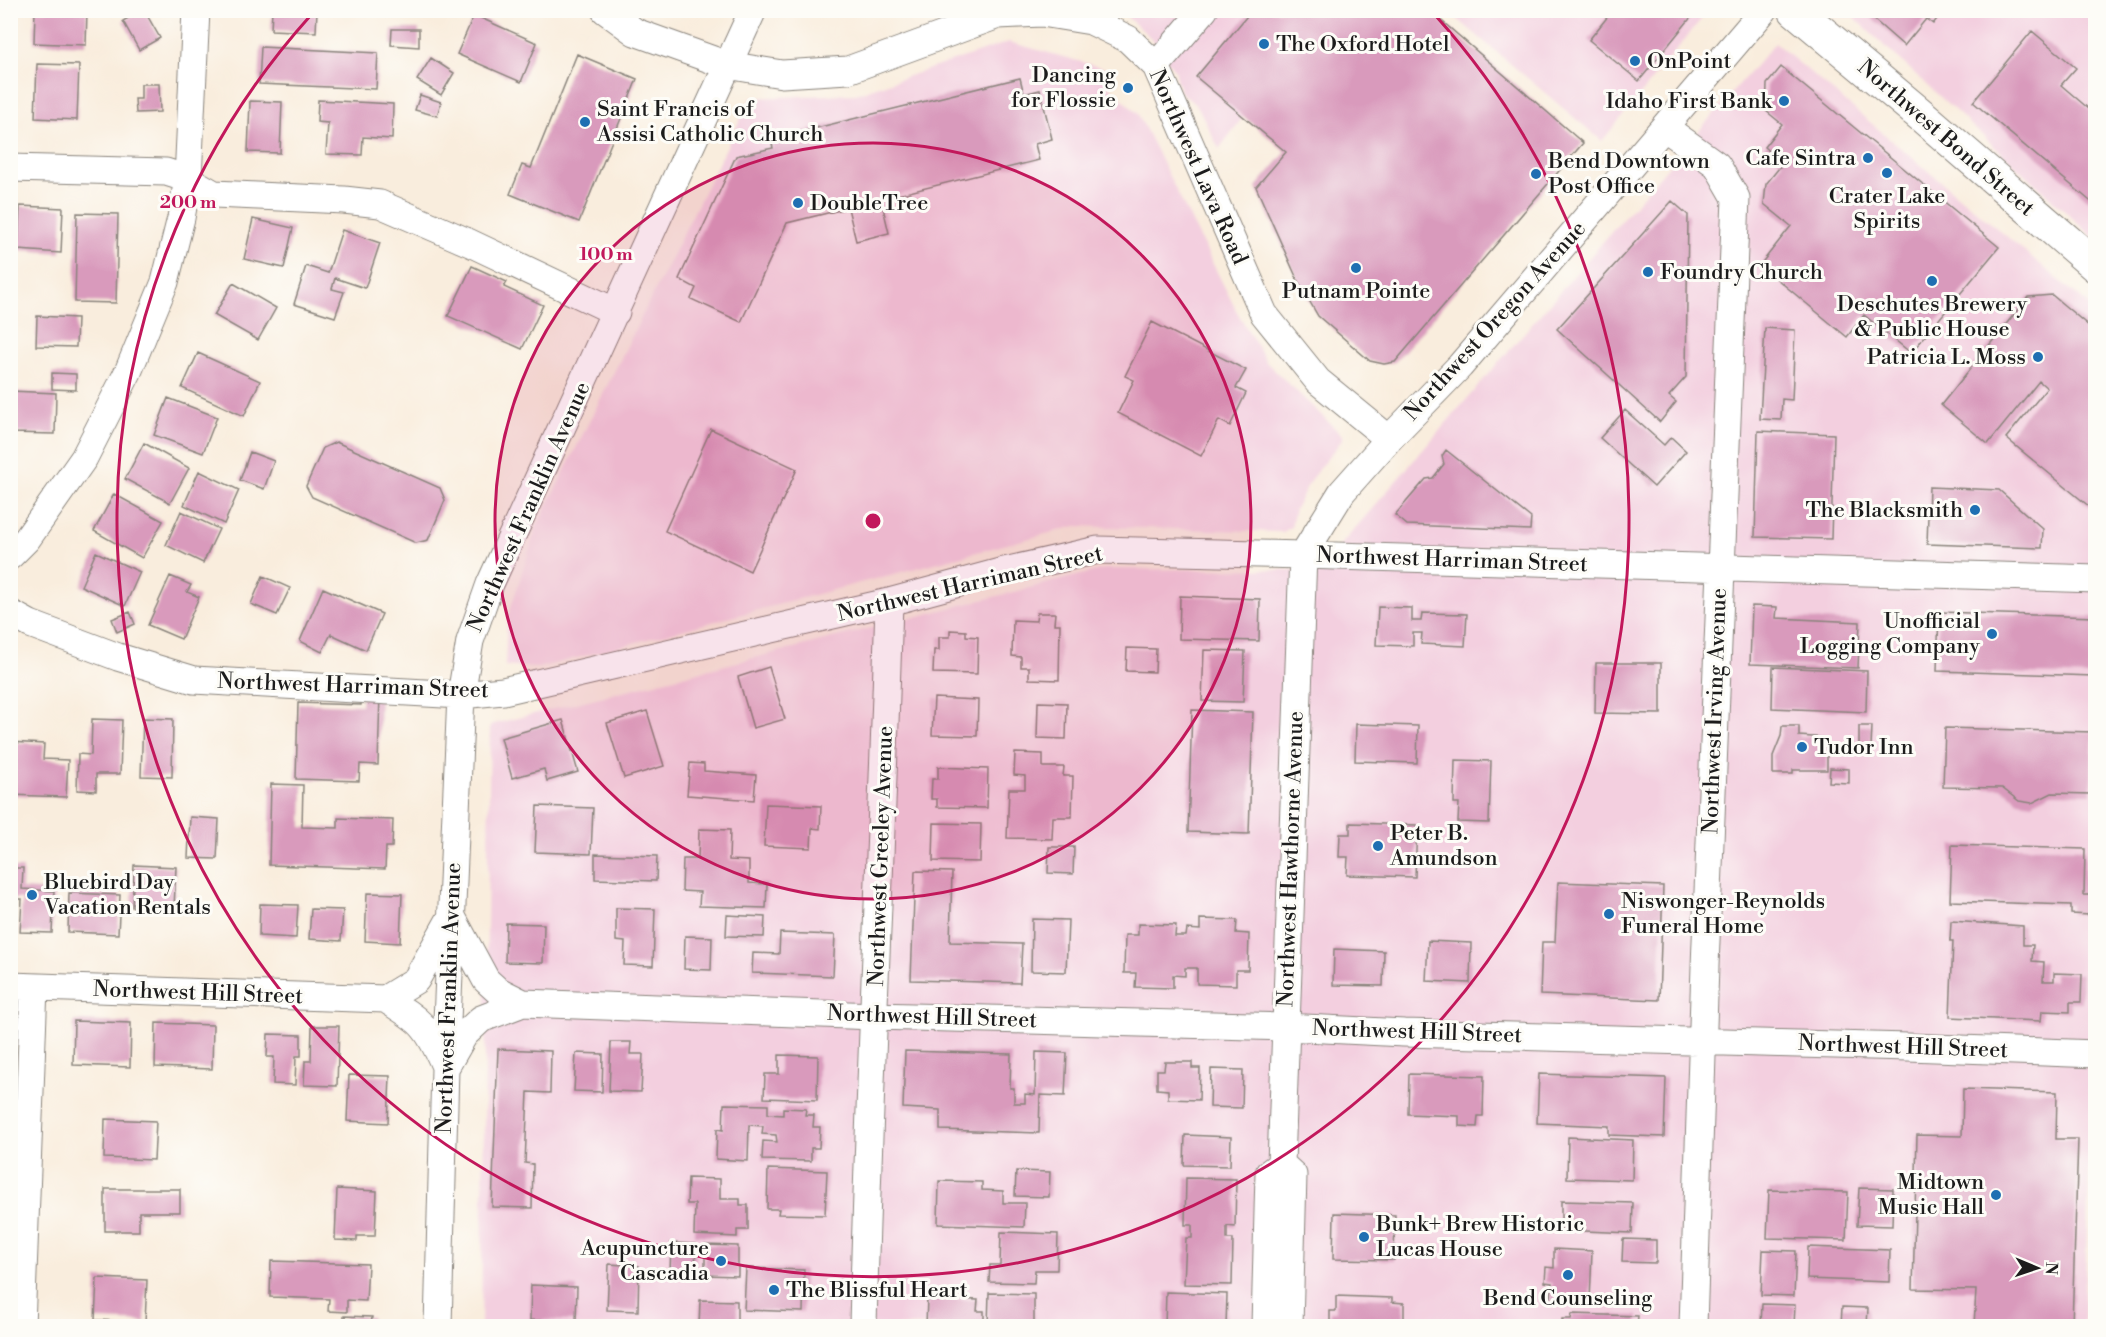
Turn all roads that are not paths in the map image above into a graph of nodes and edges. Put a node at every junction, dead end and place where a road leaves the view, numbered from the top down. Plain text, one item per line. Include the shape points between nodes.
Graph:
1 (196, 10) edge
2 (605, 10) edge
3 (753, 10) edge
4 (1204, 10) edge
5 (1764, 10) edge
6 (1796, 10) edge
7 (727, 65) junction
8 (1156, 66) junction
9 (1664, 127) junction
10 (10, 168) edge
11 (188, 179) junction
12 (2096, 267) edge
13 (616, 312) junction
14 (1389, 439) junction
15 (1304, 555) junction
16 (10, 556) edge
17 (1721, 569) junction
18 (2096, 579) edge
19 (889, 602) junction
20 (10, 613) edge
21 (461, 694) junction
22 (451, 916) junction
23 (22, 987) edge
24 (386, 999) junction
25 (523, 1003) junction
26 (875, 1016) junction
27 (1285, 1027) junction
28 (1702, 1042) junction
29 (2096, 1054) edge
30 (445, 1068) junction
31 (1281, 1164) junction
32 (21, 1326) edge
33 (438, 1326) edge
34 (863, 1326) edge
35 (1265, 1326) edge
36 (1289, 1326) edge
37 (1693, 1326) edge

1 - 11 street
2 - 7 street, Northwest Lava Road via 635,32
3 - 7 street, Northwest Franklin Avenue
4 - 8 street
5 - 9 street, Northwest Oregon Avenue
6 - 12 main road, Northwest Bond Street
7 - 8 street, Northwest Lava Road via 782,74 848,70 998,15 1042,13 1091,21 1128,39
7 - 13 street, Northwest Franklin Avenue
8 - 14 street, Northwest Lava Road via 1264,314 1318,381
9 - 14 street, Northwest Oregon Avenue via 1460,366
9 - 17 street, Northwest Irving Avenue via 1717,165 1736,198
10 - 11 street via 166,172
11 - 13 street via 214,194 380,204
11 - 16 street via 165,282 128,372 84,458 27,539
13 - 21 street, Northwest Franklin Avenue via 490,584 470,641
14 - 15 street, Northwest Oregon Avenue via 1342,492
15 - 17 street, Northwest Harriman Street
15 - 19 street, Northwest Harriman Street via 1098,550
15 - 27 street, Northwest Hawthorne Avenue
17 - 18 street, Northwest Harriman Street
17 - 28 street, Northwest Irving Avenue
19 - 21 street, Northwest Harriman Street via 503,691
19 - 26 street, Northwest Greeley Avenue
20 - 21 street, Northwest Harriman Street via 96,649 194,680
21 - 22 street, Northwest Franklin Avenue
22 - 24 street via 416,980
22 - 25 street, Northwest Hill Street via 486,980
22 - 30 street, Northwest Franklin Avenue
23 - 24 street, Northwest Hill Street
23 - 32 street
24 - 30 street, Northwest Hill Street via 415,1017 431,1035
25 - 26 street, Northwest Hill Street
25 - 30 street, Northwest Hill Street via 481,1019 464,1035
26 - 27 street, Northwest Hill Street
26 - 34 street, Northwest Greeley Avenue
27 - 28 street, Northwest Hill Street
27 - 31 street, Northwest Hawthorne Avenue
28 - 29 street, Northwest Hill Street
28 - 37 street, Northwest Irving Avenue
30 - 33 street, Northwest Franklin Avenue
31 - 35 street, Northwest Hawthorne Avenue via 1269,1173
31 - 36 street, Northwest Hawthorne Avenue via 1293,1175

